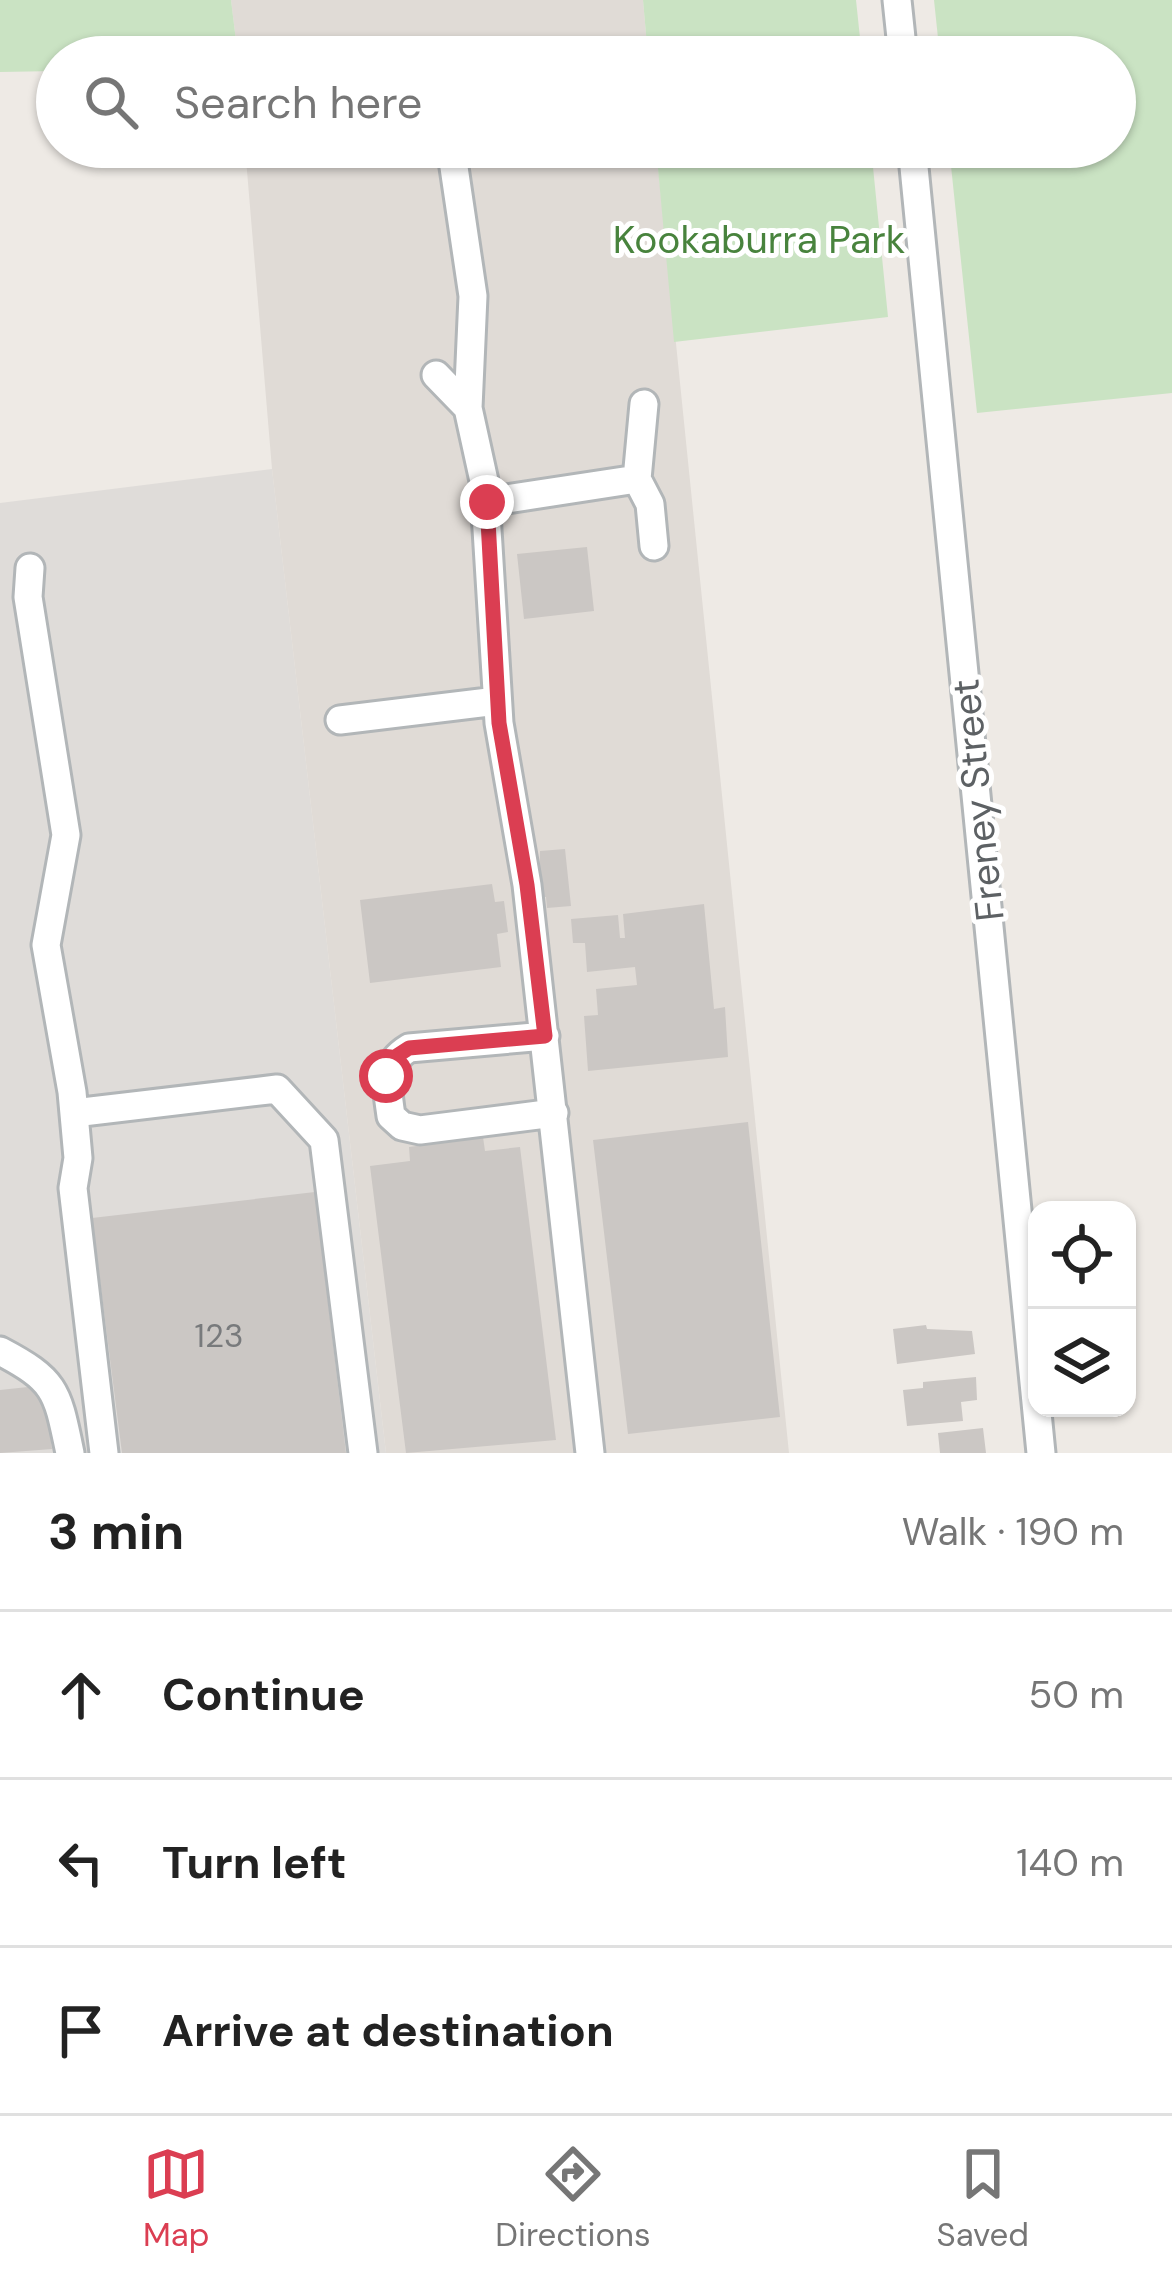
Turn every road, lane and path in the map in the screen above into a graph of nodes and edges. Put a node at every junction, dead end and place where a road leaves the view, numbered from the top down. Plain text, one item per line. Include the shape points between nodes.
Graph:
1 (897, 0) edge
2 (901, 36) edge
3 (455, 168) edge
4 (914, 168) edge
5 (436, 375) dead end
6 (644, 404) dead end
7 (468, 408) junction
8 (637, 479) junction
9 (487, 502) junction
10 (654, 546) dead end
11 (30, 568) dead end
12 (496, 701) junction
13 (340, 720) dead end
14 (545, 1036) junction
15 (74, 1113) junction
16 (554, 1113) junction
17 (0, 1351) edge
18 (70, 1453) edge
19 (104, 1453) edge
20 (363, 1453) edge
21 (590, 1453) edge
22 (1041, 1453) edge

1 - 2 street
3 - 7 street via 473,296
4 - 22 street, Freney Street
5 - 7 street
6 - 8 street
7 - 9 street
8 - 9 street
8 - 10 street via 650,504
9 - 12 street
11 - 15 street via 66,835 46,945
12 - 13 street
12 - 14 street
14 - 16 street
14 - 16 street via 409,1048 392,1059 386,1076 391,1116 420,1130
15 - 19 street via 73,1188
15 - 20 street via 277,1088 300,1110 324,1140
16 - 21 street
17 - 18 street via 42,1371 57,1394

